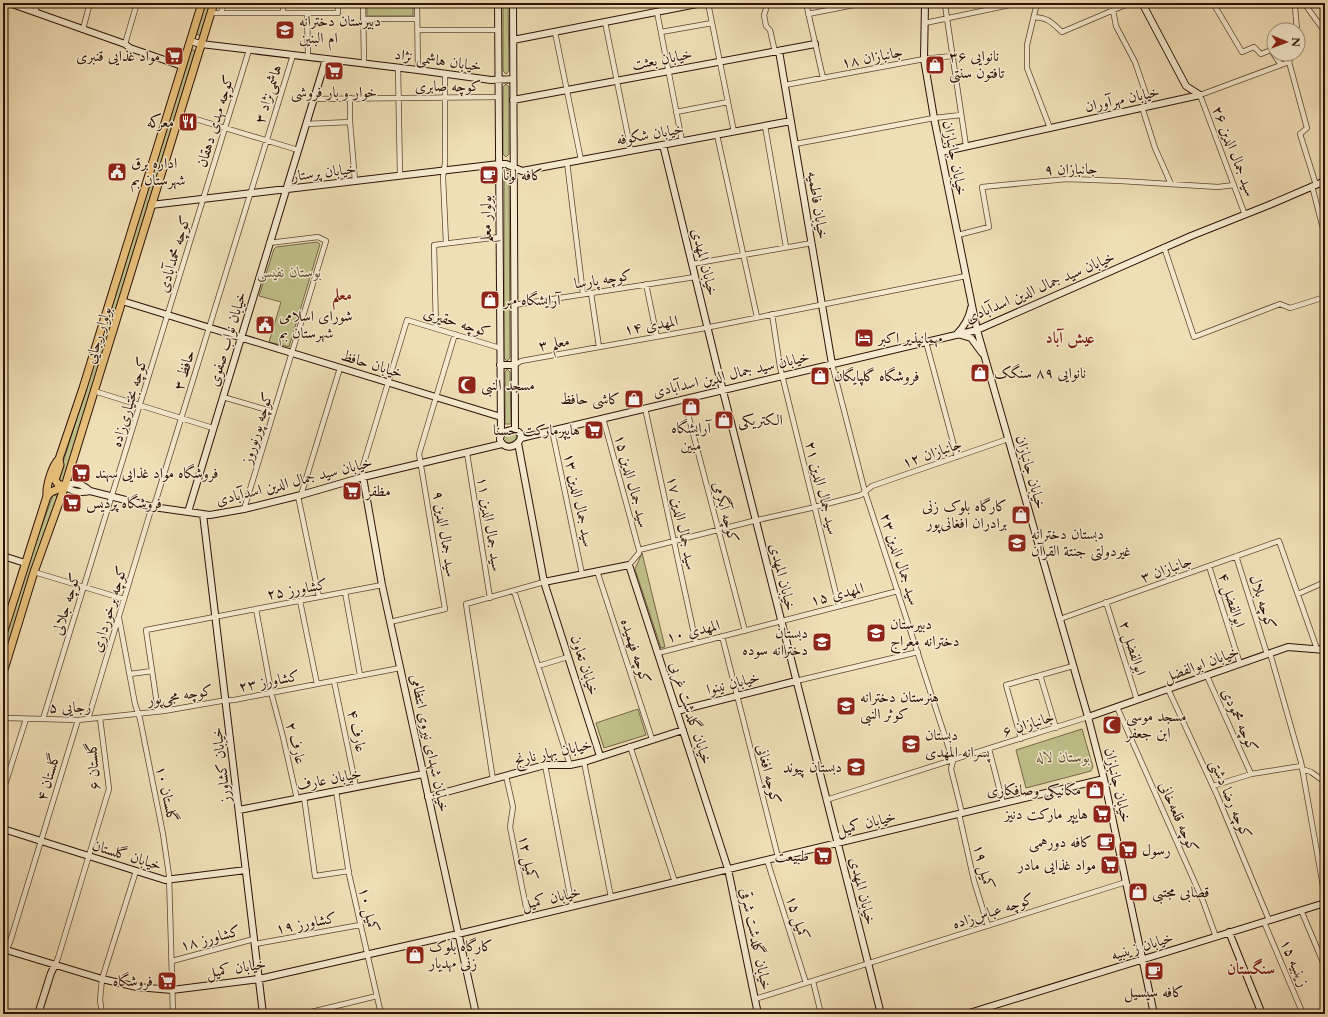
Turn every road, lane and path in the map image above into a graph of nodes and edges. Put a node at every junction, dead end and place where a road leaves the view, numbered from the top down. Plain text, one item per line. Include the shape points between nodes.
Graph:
1 (9, 3) edge
2 (38, 3) edge
3 (90, 3) edge
4 (137, 3) edge
5 (202, 3) edge
6 (214, 3) edge
7 (224, 3) edge
8 (283, 3) edge
9 (338, 3) edge
10 (363, 3) edge
11 (417, 3) edge
12 (498, 3) edge
13 (513, 3) edge
14 (702, 3) edge
15 (708, 3) edge
16 (765, 3) edge
17 (806, 3) edge
18 (864, 3) edge
19 (925, 3) edge
20 (1019, 3) edge
21 (1037, 3) edge
22 (1130, 3) edge
23 (1142, 3) edge
24 (1213, 3) edge
25 (1297, 3) edge
26 (1304, 3) edge
27 (945, 5) dead end
28 (1113, 10) junction
29 (35, 12) junction
30 (657, 12) junction
31 (211, 13) junction
32 (221, 13) junction
33 (283, 13) junction
34 (307, 13) junction
35 (808, 14) junction
36 (1034, 17) junction
37 (947, 18) junction
38 (363, 19) junction
39 (418, 19) junction
40 (605, 22) junction
41 (1297, 22) edge
42 (712, 23) junction
43 (925, 23) junction
44 (83, 29) junction
45 (418, 30) junction
46 (498, 30) junction
47 (1325, 31) edge
48 (555, 32) junction
49 (661, 32) junction
50 (513, 40) junction
51 (190, 41) junction
52 (125, 44) junction
53 (203, 44) junction
54 (815, 44) junction
55 (249, 50) junction
56 (777, 51) junction
57 (293, 55) junction
58 (308, 56) junction
59 (952, 56) junction
60 (326, 58) junction
61 (924, 59) junction
62 (720, 62) junction
63 (1289, 62) joint
64 (364, 63) junction
65 (1281, 65) junction
66 (182, 66) junction
67 (398, 67) junction
68 (418, 70) junction
69 (668, 71) junction
70 (445, 73) junction
71 (823, 78) junction
72 (499, 79) junction
73 (513, 79) junction
74 (616, 81) junction
75 (785, 85) junction
76 (567, 90) junction
77 (1200, 95) junction
78 (499, 97) junction
79 (350, 98) junction
80 (398, 98) junction
81 (446, 98) junction
82 (313, 99) junction
83 (513, 100) junction
84 (728, 102) junction
85 (1150, 106) junction
86 (1142, 107) junction
87 (676, 112) junction
88 (179, 114) junction
89 (961, 115) junction
90 (934, 118) junction
91 (791, 121) junction
92 (350, 122) junction
93 (306, 124) junction
94 (765, 126) junction
95 (225, 128) junction
96 (1050, 128) junction
97 (734, 132) junction
98 (717, 135) junction
99 (267, 141) junction
100 (682, 141) junction
101 (795, 144) junction
102 (663, 145) junction
103 (966, 146) junction
104 (298, 150) junction
105 (630, 151) junction
106 (941, 152) junction
107 (581, 160) junction
108 (567, 162) junction
109 (499, 164) junction
110 (514, 167) junction
111 (444, 170) junction
112 (400, 176) junction
113 (355, 181) junction
114 (1325, 181) edge
115 (1171, 184) junction
116 (1234, 185) junction
117 (1314, 185) junction
118 (286, 189) junction
119 (251, 194) junction
120 (203, 199) junction
121 (152, 204) junction
122 (1245, 215) junction
123 (958, 235) junction
124 (1325, 236) edge
125 (500, 237) junction
126 (269, 243) junction
127 (446, 243) junction
128 (812, 243) junction
129 (786, 247) junction
130 (1164, 247) junction
131 (126, 249) junction
132 (137, 252) junction
133 (743, 255) junction
134 (230, 262) joint
135 (692, 264) junction
136 (966, 276) junction
137 (695, 277) junction
138 (646, 284) junction
139 (591, 293) junction
140 (583, 294) junction
141 (1325, 297) edge
142 (122, 301) junction
143 (514, 305) junction
144 (822, 305) junction
145 (972, 305) junction
146 (772, 314) junction
147 (168, 315) junction
148 (756, 317) junction
149 (707, 326) junction
150 (209, 328) junction
151 (436, 328) junction
152 (977, 330) junction
153 (455, 334) junction
154 (956, 335) junction
155 (656, 336) junction
156 (241, 337) junction
157 (926, 342) junction
158 (599, 347) junction
159 (500, 348) junction
160 (292, 353) junction
161 (984, 356) junction
162 (832, 364) junction
163 (500, 365) junction
164 (515, 365) junction
165 (340, 368) junction
166 (782, 375) junction
167 (388, 383) junction
168 (723, 390) junction
169 (94, 392) junction
170 (223, 397) junction
171 (436, 397) junction
172 (684, 399) junction
173 (140, 406) junction
174 (645, 408) junction
175 (274, 412) junction
176 (500, 417) junction
177 (182, 418) junction
178 (603, 418) junction
179 (213, 428) junction
180 (515, 430) junction
181 (552, 430) junction
182 (501, 435) junction
183 (1008, 439) junction
184 (520, 440) junction
185 (502, 444) junction
186 (467, 453) junction
187 (957, 457) junction
188 (59, 459) junction
189 (421, 462) junction
190 (363, 477) junction
191 (65, 486) junction
192 (865, 492) junction
193 (300, 495) junction
194 (47, 496) junction
195 (112, 496) junction
196 (154, 507) junction
197 (815, 507) junction
198 (244, 509) junction
199 (188, 512) junction
200 (203, 514) junction
201 (756, 520) junction
202 (718, 530) junction
203 (674, 541) junction
204 (639, 550) junction
205 (3, 556) edge
206 (1236, 556) junction
207 (25, 563) junction
208 (629, 565) junction
209 (1209, 566) junction
210 (597, 571) junction
211 (34, 572) junction
212 (582, 574) junction
213 (544, 582) junction
214 (1325, 582) edge
215 (382, 585) junction
216 (84, 587) junction
217 (514, 591) junction
218 (898, 591) junction
219 (345, 592) junction
220 (1298, 594) junction
221 (319, 597) junction
222 (490, 598) junction
223 (124, 599) junction
224 (300, 600) junction
225 (1106, 602) junction
226 (839, 606) junction
227 (256, 609) junction
228 (119, 616) junction
229 (216, 616) junction
230 (1060, 619) junction
231 (781, 621) junction
232 (390, 622) junction
233 (745, 631) junction
234 (3, 634) edge
235 (722, 636) junction
236 (696, 643) junction
237 (1317, 649) junction
238 (1325, 650) edge
239 (918, 652) junction
240 (658, 653) junction
241 (1268, 654) junction
242 (568, 657) junction
243 (1240, 664) junction
244 (538, 666) junction
245 (1073, 666) junction
246 (400, 668) junction
247 (152, 671) junction
248 (3, 673) edge
249 (130, 674) junction
250 (360, 675) junction
251 (1040, 675) junction
252 (1207, 676) junction
253 (334, 680) junction
254 (796, 681) junction
255 (317, 684) junction
256 (1168, 689) junction
257 (271, 693) junction
258 (737, 696) junction
259 (226, 700) junction
260 (1137, 700) junction
261 (1117, 707) junction
262 (158, 711) junction
263 (677, 711) junction
264 (138, 714) junction
265 (3, 717) edge
266 (1088, 717) junction
267 (100, 718) junction
268 (26, 719) junction
269 (43, 719) junction
270 (78, 720) junction
271 (88, 720) junction
272 (1056, 728) junction
273 (682, 730) junction
274 (652, 739) junction
275 (1022, 739) junction
276 (630, 746) junction
277 (988, 749) junction
278 (600, 756) junction
279 (953, 761) junction
280 (584, 762) junction
281 (570, 765) junction
282 (545, 766) junction
283 (1302, 767) junction
284 (423, 774) junction
285 (1251, 774) junction
286 (506, 776) junction
287 (1104, 779) junction
288 (493, 780) junction
289 (1325, 782) edge
290 (1213, 786) junction
291 (356, 787) junction
292 (3, 791) edge
293 (336, 791) junction
294 (304, 797) junction
295 (428, 797) junction
296 (297, 799) junction
297 (826, 800) junction
298 (1003, 803) junction
299 (239, 810) junction
300 (960, 814) junction
301 (3, 829) edge
302 (41, 841) junction
303 (837, 843) junction
304 (89, 856) junction
305 (778, 857) junction
306 (767, 860) junction
307 (728, 869) junction
308 (246, 870) junction
309 (136, 871) junction
310 (349, 871) junction
311 (169, 880) junction
312 (675, 882) junction
313 (1126, 882) junction
314 (611, 897) junction
315 (1325, 897) edge
316 (1325, 903) edge
317 (572, 906) junction
318 (1301, 910) junction
319 (528, 917) junction
320 (1267, 921) junction
321 (360, 925) junction
322 (988, 926) junction
323 (1229, 932) junction
324 (458, 934) junction
325 (1216, 937) junction
326 (255, 942) junction
327 (5, 950) edge
328 (368, 955) junction
329 (3, 957) edge
330 (1142, 960) junction
331 (172, 961) junction
332 (868, 964) junction
333 (55, 966) junction
334 (1325, 967) edge
335 (102, 979) junction
336 (259, 979) junction
337 (813, 981) junction
338 (806, 983) junction
339 (172, 990) junction
340 (377, 996) junction
341 (755, 999) junction
342 (38, 1014) edge
343 (102, 1014) edge
344 (173, 1014) edge
345 (263, 1014) edge
346 (304, 1014) edge
347 (381, 1014) edge
348 (476, 1014) edge
349 (758, 1014) edge
350 (821, 1014) edge
351 (881, 1014) edge
352 (966, 1014) edge
353 (1154, 1014) edge
354 (1262, 1014) edge
355 (1303, 1014) edge

1 - 29 street
2 - 29 street
3 - 44 street
4 - 52 street
5 - 51 main road, بولوار رجایی
6 - 31 main road, بولوار رجایی
7 - 32 street
8 - 33 street
9 - 34 street via 338,13
10 - 38 street
11 - 39 street
12 - 46 street, بولوار معلم
13 - 50 street, بولوار معلم
14 - 30 street
15 - 42 street
16 - 56 street via 766,26 770,30
17 - 35 street
18 - 35 street
19 - 43 street, خیابان جانبازان
20 - 37 street
21 - 36 street
22 - 28 street
23 - 77 street via 1186,86
24 - 65 street via 1242,52 1254,47 1261,54 1271,50
25 - 41 street
26 - 47 street
27 - 37 street
28 - 36 street via 1062,32 1044,18
28 - 85 street via 1116,26 1135,62
29 - 44 street
30 - 40 street
30 - 49 street
31 - 32 street
31 - 53 main road, بولوار رجایی
32 - 33 street
33 - 34 street
34 - 58 street
35 - 54 street
36 - 96 street via 1027,45 1027,68
37 - 43 street
37 - 59 street
38 - 39 street
38 - 64 street
39 - 45 street
40 - 48 street
40 - 74 street
42 - 49 street
42 - 62 street
43 - 61 street, خیابان جانبازان
44 - 52 street
45 - 46 street
45 - 68 street
46 - 72 street, بولوار معلم
48 - 50 street
48 - 76 street
49 - 69 street
50 - 73 street, بولوار معلم
51 - 53 street, خیابان هاشمی نژاد
51 - 66 main road, بولوار رجایی
52 - 66 street
53 - 55 street, خیابان هاشمی نژاد
53 - 88 main road, بولوار رجایی
54 - 56 street, خیابان بعثت
54 - 71 street
55 - 57 street, خیابان هاشمی نژاد
55 - 95 street, کوچه مهدی دهقان
56 - 62 street, خیابان بعثت
56 - 75 street, خیابان فاطمیه
57 - 58 street, خیابان هاشمی نژاد
57 - 99 street, هاشمی‌نژاد ۳
58 - 60 street, خیابان هاشمی نژاد
59 - 61 street, جانبازان ۱۸
59 - 89 street
60 - 64 street, خیابان هاشمی نژاد
60 - 82 street, خیابان نواب صفوی
61 - 71 street, جانبازان ۱۸
61 - 90 street, خیابان جانبازان
62 - 69 street, خیابان بعثت
62 - 84 street
63 - 65 street
63 - 117 street via 1306,128 1300,134
64 - 67 street, خیابان هاشمی نژاد
65 - 77 street
66 - 131 main road, بولوار رجایی
67 - 68 street, خیابان هاشمی نژاد
67 - 80 street
68 - 70 street, خیابان هاشمی نژاد
69 - 74 street, خیابان بعثت
69 - 87 street
70 - 72 street, خیابان هاشمی نژاد
70 - 81 street
71 - 75 street, جانبازان ۱۸
72 - 73 street, خیابان هاشمی نژاد
72 - 78 street, بولوار معلم
73 - 83 street, بولوار معلم
74 - 76 street, خیابان بعثت
74 - 105 street
75 - 91 street, خیابان فاطمیه
76 - 83 street, خیابان بعثت
76 - 107 street
77 - 85 street, خیابان مهرآوران
77 - 116 street, سید جمال الدین ۲۶
78 - 81 street, کوچه صابری
78 - 109 street, بولوار معلم
79 - 80 street, کوچه صابری
79 - 82 street, کوچه صابری
79 - 92 street
80 - 81 street, کوچه صابری
80 - 112 street
81 - 111 street
82 - 93 street, خیابان نواب صفوی
83 - 110 street, بولوار معلم
84 - 87 street
84 - 97 street
85 - 86 street, خیابان مهرآوران
86 - 96 street, خیابان مهرآوران
86 - 115 street via 1155,148
87 - 100 street
88 - 95 street
88 - 121 main road, بولوار رجایی
89 - 90 street
89 - 103 street
90 - 101 street
90 - 106 street, خیابان جانبازان
91 - 94 street, خیابان شکوفه
91 - 101 street, خیابان فاطمیه
92 - 93 street
92 - 113 street
93 - 104 street, خیابان نواب صفوی
94 - 97 street, خیابان شکوفه
94 - 129 street
95 - 99 street
95 - 120 street, کوچه مهدی دهقان
96 - 103 street, خیابان مهرآوران
97 - 98 street, خیابان شکوفه
98 - 100 street, خیابان شکوفه
98 - 133 street
99 - 104 street
99 - 119 street, هاشمی‌نژاد ۳
100 - 102 street, خیابان شکوفه
101 - 128 street, خیابان فاطمیه
102 - 105 street, خیابان شکوفه
102 - 135 street, خیابان المهدی
103 - 106 street, خیابان مهرآوران
104 - 118 street, خیابان نواب صفوی
105 - 107 street, خیابان شکوفه
106 - 123 street, خیابان جانبازان
107 - 108 street, خیابان شکوفه
108 - 110 street, خیابان شکوفه via 522,171
108 - 140 street
109 - 110 street, خیابان شکوفه
109 - 111 street, خیابان پرستار
109 - 125 street, بولوار معلم
110 - 143 street, بولوار معلم
111 - 112 street, خیابان پرستار
111 - 127 street
112 - 113 street, خیابان پرستار
113 - 118 street, خیابان پرستار
114 - 117 street, خیابان سید جمال الدین اسدآبادی
115 - 116 street, جانبازان ۹ via 1218,187
115 - 123 street, جانبازان ۹ via 1067,179 982,187 989,227
116 - 122 street, سید جمال الدین ۲۶
117 - 122 street, خیابان سید جمال الدین اسدآبادی
117 - 124 street
118 - 119 street, خیابان پرستار
118 - 126 street, خیابان نواب صفوی
119 - 120 street, خیابان پرستار
119 - 134 street, هاشمی‌نژاد ۳
120 - 121 street, خیابان پرستار
120 - 147 street, کوچه محمدآبادی
121 - 132 main road, بولوار رجایی
122 - 130 street, خیابان سید جمال الدین اسدآبادی
123 - 136 street, خیابان جانبازان
125 - 127 street
125 - 159 street, بولوار معلم
126 - 156 street, خیابان نواب صفوی
126 - 160 street, کوچه پورنوروز via 318,237 326,241
127 - 151 street via 434,245
128 - 129 street
128 - 144 street, خیابان فاطمیه
129 - 133 street
130 - 141 street via 1194,337 1280,304 1290,308
130 - 152 street, خیابان سید جمال الدین اسدآبادی
131 - 132 main road
131 - 188 main road, بولوار رجایی
132 - 142 main road, بولوار رجایی
133 - 135 street
133 - 148 street
134 - 150 street, حافظ ۳
135 - 137 street, خیابان المهدی
136 - 144 street, المهدی ۱۴
136 - 145 street, خیابان جانبازان
137 - 138 street, کوچه پارسا
137 - 149 street, خیابان المهدی
138 - 139 street, کوچه پارسا
138 - 155 street
139 - 140 street, کوچه پارسا
139 - 158 street
140 - 143 street, کوچه پارسا
142 - 147 street, خیابان حافظ
142 - 169 main road, بولوار رجایی
143 - 164 street, بولوار معلم
144 - 146 street, المهدی ۱۴
144 - 162 street, خیابان فاطمیه
145 - 152 street, خیابان جانبازان
145 - 154 street via 964,326
146 - 148 street, المهدی ۱۴
146 - 166 street, سید جمال الدین ۲۱
147 - 150 street, خیابان حافظ
147 - 173 street, کوچه بختیاری‌زاده
148 - 149 street, المهدی ۱۴
149 - 155 street, المهدی ۱۴
149 - 168 street, خیابان المهدی
150 - 156 street, خیابان حافظ
150 - 177 street, حافظ ۳
151 - 153 street, کوچه حقیری
151 - 167 street, کوچه حقیری via 407,320
152 - 154 street, خیابان سید جمال الدین اسدآبادی
152 - 161 street, خیابان جانبازان
153 - 159 street, کوچه حقیری
153 - 171 street, سید جمال الدین ۹
154 - 157 street, خیابان سید جمال الدین اسدآبادی
154 - 161 street via 971,338
155 - 158 street, المهدی ۱۴
156 - 160 street, خیابان حافظ
156 - 170 street, خیابان نواب صفوی
157 - 162 street, خیابان سید جمال الدین اسدآبادی
157 - 187 street
158 - 164 street, معلم ۳ via 521,361
159 - 163 street, بولوار معلم
160 - 165 street, خیابان حافظ
160 - 175 street, کوچه پورنوروز
161 - 183 street, خیابان جانبازان
162 - 166 street, خیابان سید جمال الدین اسدآبادی
162 - 192 street, سید جمال الدین ۲۳
163 - 164 street
163 - 176 street, بولوار معلم
164 - 180 street, بولوار معلم
165 - 167 street, خیابان حافظ
165 - 193 street
166 - 168 street, خیابان سید جمال الدین اسدآبادی
166 - 197 street, سید جمال الدین ۲۱
167 - 171 street, خیابان حافظ
167 - 190 street via 362,469
168 - 172 street, خیابان سید جمال الدین اسدآبادی
168 - 201 street, خیابان المهدی
169 - 173 street
169 - 191 main road, بولوار رجایی
170 - 175 street
170 - 179 street, خیابان نواب صفوی
171 - 176 street, خیابان حافظ
171 - 189 street, سید جمال الدین ۹ via 419,454
172 - 174 street, خیابان سید جمال الدین اسدآبادی
172 - 202 street, کوچه آبگرمی
173 - 177 street
173 - 195 street, کوچه بختیاری‌زاده
174 - 178 street, خیابان سید جمال الدین اسدآبادی
174 - 203 street, سید جمال الدین ۱۷
175 - 198 street, کوچه پورنوروز
176 - 182 street, بولوار معلم
177 - 179 street
177 - 196 street, حافظ ۳
178 - 181 street, خیابان سید جمال الدین اسدآبادی
178 - 204 street, سید جمال الدین ۱۵
179 - 199 street, خیابان نواب صفوی
180 - 182 street via 506,431
180 - 184 street via 519,433
181 - 184 street, خیابان سید جمال الدین اسدآبادی
181 - 212 street, سید جمال الدین ۱۳
182 - 185 street
183 - 187 street, جانبازان ۱۲
183 - 230 street, خیابان جانبازان
184 - 185 street via 509,446
184 - 213 street, خیابان تعاون
185 - 186 street, خیابان سید جمال الدین اسدآبادی
186 - 189 street, خیابان سید جمال الدین اسدآبادی
186 - 222 street, سید جمال الدین ۱۱
187 - 192 street, جانبازان ۱۲ via 872,486
188 - 191 main road via 55,480
188 - 194 main road, بولوار رجایی via 55,463 46,490
189 - 190 street, خیابان سید جمال الدین اسدآبادی
189 - 232 street, سید جمال الدین ۹ via 445,609
190 - 193 street, خیابان سید جمال الدین اسدآبادی
190 - 215 street, خیابان شهدای نیروی انتظامی
191 - 194 main road
191 - 195 street, خیابان سید جمال الدین اسدآبادی via 69,490 83,493 90,491
191 - 211 main road, بولوار رجایی
192 - 197 street, جانبازان ۱۲
192 - 218 street, سید جمال الدین ۲۳
193 - 198 street, خیابان سید جمال الدین اسدآبادی
193 - 221 street
194 - 207 main road, بولوار رجایی
195 - 196 street, خیابان سید جمال الدین اسدآبادی
195 - 216 street, کوچه جلالی
196 - 199 street, خیابان سید جمال الدین اسدآبادی
196 - 223 street, کوچه برخورداری
197 - 201 street, جانبازان ۱۲
197 - 226 street, سید جمال الدین ۲۱
198 - 200 street, خیابان سید جمال الدین اسدآبادی
199 - 200 street, خیابان سید جمال الدین اسدآبادی
200 - 229 street, خیابان کشاورز
201 - 202 street, جانبازان ۱۲
201 - 231 street, خیابان المهدی
202 - 203 street, جانبازان ۱۲
202 - 233 street, کوچه آبگرمی
203 - 204 street, جانبازان ۱۲
203 - 236 street, سید جمال الدین ۱۷
204 - 208 street
205 - 207 street
206 - 209 street, جانبازان ۳
206 - 220 street, جانبازان ۳ via 1279,541
206 - 241 street, کوچه بلال
207 - 234 main road, بولوار رجایی
208 - 210 street
208 - 240 street, خیابان گلدشت غربی
209 - 225 street, جانبازان ۳
209 - 243 street, ابوالفضل ۴
210 - 212 street
210 - 274 street, کوچه فهمیده
211 - 216 street
211 - 248 main road, بولوار رجایی
212 - 213 street
213 - 217 street
213 - 242 street, خیابان تعاون
214 - 220 street
215 - 219 street, کشاورز ۲۵
215 - 232 street, خیابان شهدای نیروی انتظامی
216 - 223 street
216 - 269 street, کوچه جلالی
217 - 222 street
217 - 244 street
218 - 226 street, المهدی ۱۵
218 - 239 street, سید جمال الدین ۲۳
219 - 221 street, کشاورز ۲۵
219 - 250 street
220 - 237 street
221 - 224 street, کشاورز ۲۵
222 - 288 street via 466,604
223 - 228 street, کوچه برخورداری
224 - 227 street, کشاورز ۲۵
224 - 255 street
225 - 230 street, جانبازان ۳
225 - 260 street, ابوالفضل ۲
226 - 231 street, المهدی ۱۵
227 - 229 street, کشاورز ۲۵
227 - 257 street, عارف ۲
228 - 249 street, گلستان ۱۰
228 - 271 street, کوچه برخورداری
229 - 247 street, کشاورز ۲۵ via 146,630
229 - 259 street, خیابان کشاورز
230 - 245 street, خیابان جانبازان
231 - 233 street, المهدی ۱۰
231 - 254 street, خیابان المهدی
232 - 246 street, خیابان شهدای نیروی انتظامی
233 - 235 street, المهدی ۱۰
235 - 236 street, المهدی ۱۰
235 - 258 street, کوچه افغانی
236 - 240 street, المهدی ۱۰
237 - 238 street, خیابان ابوالفضل
237 - 241 street, خیابان ابوالفضل via 1288,647
239 - 254 street
239 - 279 street, سید جمال الدین ۲۳
240 - 263 street, خیابان گلدشت غربی
241 - 243 street, خیابان ابوالفضل
241 - 283 street, کوچه بلال
242 - 244 street
242 - 278 street, خیابان تعاون
243 - 252 street, خیابان ابوالفضل
244 - 281 street
245 - 251 street
245 - 266 street, خیابان جانبازان
246 - 250 street, کشاورز ۲۳
246 - 284 street, خیابان شهدای نیروی انتظامی
247 - 249 street
247 - 262 street
249 - 264 street, گلستان ۱۰
250 - 253 street, کشاورز ۲۳
251 - 272 street
251 - 275 street via 1006,685
252 - 256 street, خیابان ابوالفضل
252 - 285 street, کوچه محمودی
253 - 255 street, کشاورز ۲۳
253 - 291 street, عارف ۴
254 - 258 street, خیابان نینوا
254 - 297 street, خیابان المهدی
255 - 257 street, کشاورز ۲۳
256 - 260 street, خیابان ابوالفضل
256 - 290 street, کوچه رضا دشتی
257 - 259 street, کشاورز ۲۳
257 - 296 street, عارف ۲
258 - 263 street, خیابان نینوا
258 - 305 street, کوچه افغانی
259 - 262 street, کوچه مجی‌پور
259 - 299 street, خیابان کشاورز
260 - 261 street, خیابان ابوالفضل
261 - 266 street, خیابان ابوالفضل
261 - 325 street, کوچه قلعه‌خانی via 1203,901
262 - 264 street, کوچه مجی‌پور
263 - 273 street, خیابان گلدشت غربی
264 - 267 street, رجایی ۵
264 - 311 street, گلستان ۱۰ via 163,834
265 - 268 street, رجایی ۵
266 - 272 street, جانبازان ۶
266 - 287 street, خیابان جانبازان
267 - 271 street, رجایی ۵
267 - 304 street, گلستان ۶ via 109,789
268 - 269 street, رجایی ۵
268 - 292 street
269 - 270 street, رجایی ۵
270 - 271 street, رجایی ۵
270 - 302 street, گلستان ۴
272 - 275 street, جانبازان ۶
273 - 274 street, خیابان بهار نارنج
273 - 307 street, خیابان گلدشت غربی
274 - 276 street, خیابان بهار نارنج
275 - 277 street, جانبازان ۶
276 - 278 street, خیابان بهار نارنج
276 - 312 street
277 - 279 street, جانبازان ۶
277 - 298 street
278 - 280 street, خیابان بهار نارنج
279 - 297 street, جانبازان ۶
279 - 300 street, کمیل ۱۹ via 951,769
280 - 281 street, خیابان بهار نارنج
280 - 314 street
281 - 282 street, خیابان بهار نارنج
282 - 286 street, خیابان بهار نارنج
282 - 317 street
283 - 285 street
283 - 289 street
283 - 315 street, کوچه بلال
284 - 291 street, خیابان عارف
284 - 295 street, خیابان شهدای نیروی انتظامی
285 - 290 street
286 - 288 street, خیابان بهار نارنج
286 - 319 street, کمیل ۱۲ via 513,807 510,828
287 - 298 street, خیابان کمیل
287 - 313 street, خیابان جانبازان
288 - 295 street, خیابان بهار نارنج
290 - 320 street, کوچه رضا دشتی
291 - 293 street, خیابان عارف
293 - 294 street, خیابان عارف
293 - 310 street, کمیل ۱۰
294 - 296 street, خیابان عارف
294 - 310 street via 315,876
295 - 324 street, خیابان شهدای نیروی انتظامی
296 - 299 street, خیابان عارف
297 - 303 street, خیابان المهدی
298 - 300 street, خیابان کمیل
299 - 308 street, خیابان کشاورز
300 - 303 street, خیابان کمیل
300 - 322 street, کمیل ۱۹ via 974,881
301 - 302 street, خیابان گلستان
302 - 304 street, خیابان گلستان
302 - 327 street, گلستان ۴
303 - 305 street, خیابان کمیل
303 - 332 street, خیابان المهدی
304 - 309 street, خیابان گلستان
304 - 333 street, گلستان ۶
305 - 306 street, خیابان کمیل
306 - 307 street, خیابان کمیل
306 - 338 street, کمیل ۱۵
307 - 312 street, خیابان کمیل
307 - 341 street, خیابان گلدشت شرقی
308 - 311 street, خیابان گلستان
308 - 326 street, خیابان کشاورز
309 - 311 street, خیابان گلستان
309 - 335 street
310 - 321 street, کمیل ۱۰
311 - 331 street, گلستان ۱۰
312 - 314 street, خیابان کمیل
313 - 322 street, کوچه عباس‌زاده
313 - 330 street, خیابان جانبازان
314 - 317 street, خیابان کمیل
316 - 318 street, خیابان زینبیه
317 - 319 street, خیابان کمیل
318 - 320 street, خیابان زینبیه
318 - 334 street
319 - 324 street, خیابان کمیل
320 - 323 street, خیابان زینبیه
320 - 355 street, زینبیه ۱۵
321 - 326 street, کشاورز ۱۹
321 - 328 street, کمیل ۱۰
322 - 332 street, کوچه عباس‌زاده
323 - 325 street, خیابان زینبیه
323 - 354 street
324 - 328 street, خیابان کمیل
324 - 348 street, خیابان شهدای نیروی انتظامی
325 - 330 street, خیابان زینبیه
326 - 331 street, کشاورز ۱۸
326 - 336 street, خیابان کشاورز
327 - 329 street, گلستان ۴
327 - 333 street, خیابان کمیل
328 - 336 street, خیابان کمیل
328 - 340 street, کمیل ۱۰
330 - 352 street, خیابان زینبیه
330 - 353 street, خیابان جانبازان
331 - 339 street, گلستان ۱۰
332 - 337 street, کوچه عباس‌زاده
332 - 351 street, خیابان المهدی
333 - 335 street, خیابان کمیل
333 - 342 street
335 - 339 street, خیابان کمیل via 136,987
335 - 343 street
336 - 339 street, خیابان کمیل
336 - 345 street, خیابان کشاورز
337 - 338 street, کوچه عباس‌زاده
337 - 350 street
338 - 341 street, کوچه عباس‌زاده
339 - 344 street, گلستان ۱۰
340 - 346 street
340 - 347 street, کمیل ۱۰
341 - 349 street, خیابان گلدشت شرقی

